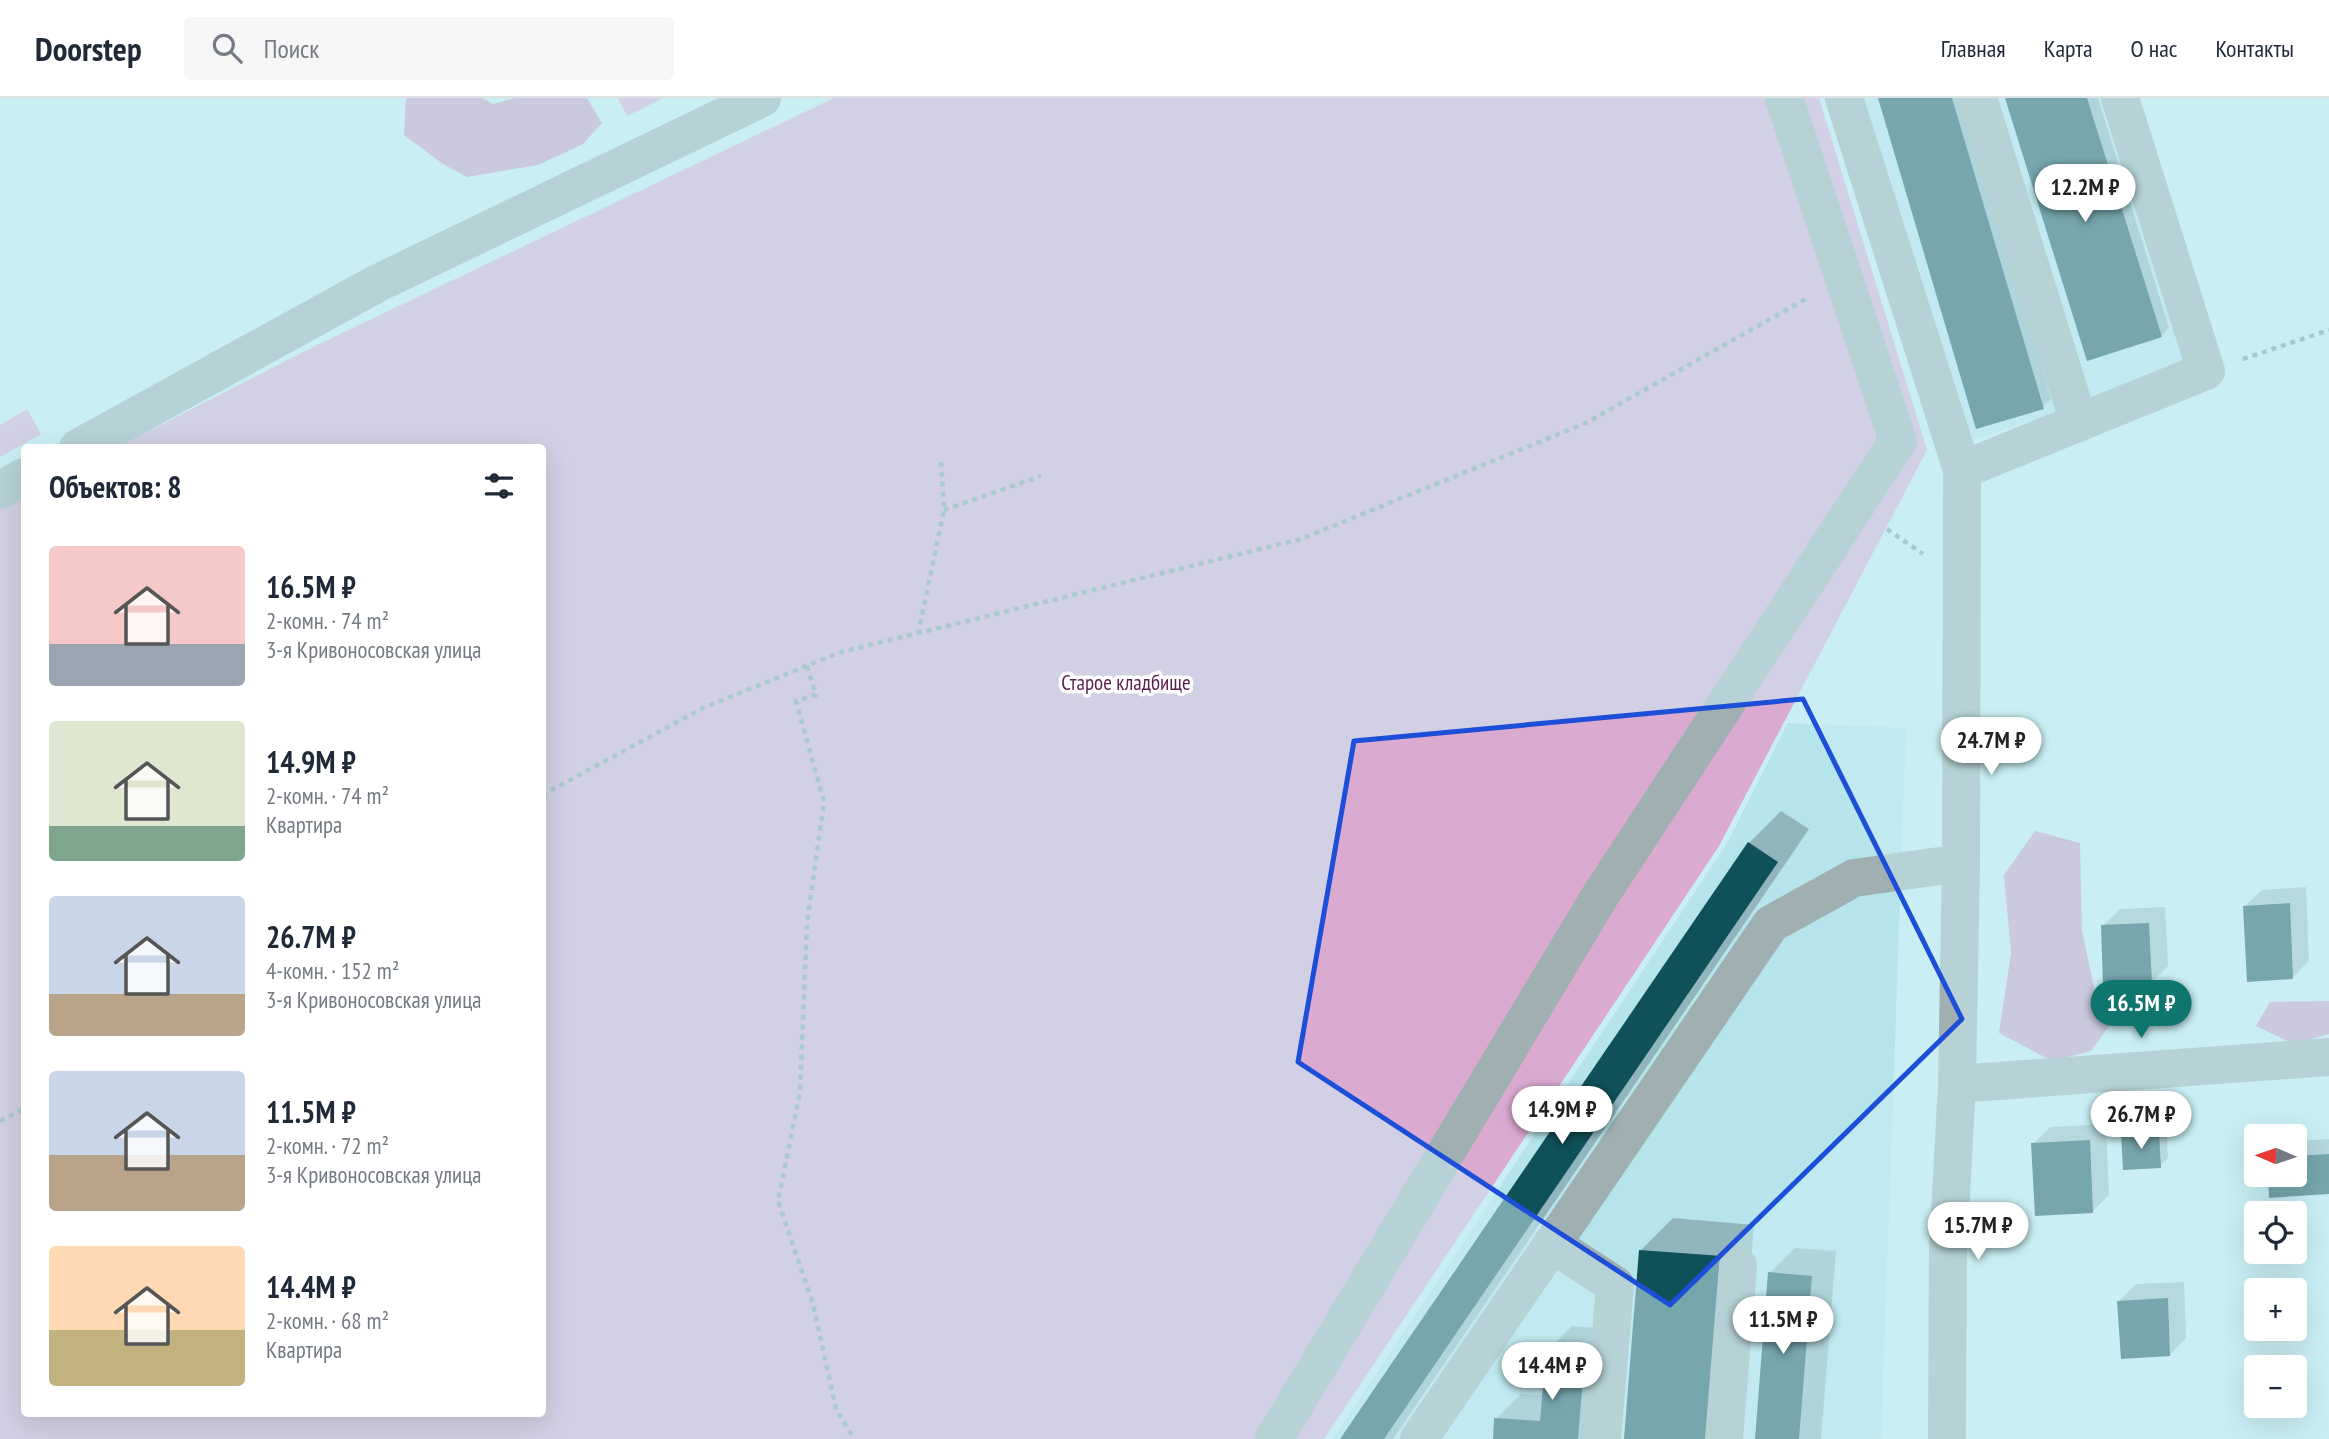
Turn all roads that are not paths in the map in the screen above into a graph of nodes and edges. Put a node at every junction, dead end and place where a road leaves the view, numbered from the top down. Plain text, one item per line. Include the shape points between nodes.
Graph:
1 (762, 98) edge
2 (1784, 98) edge
3 (1844, 98) edge
4 (1978, 98) edge
5 (2120, 98) edge
6 (2079, 423) junction
7 (85, 444) edge
8 (1962, 470) junction
9 (21, 479) edge
10 (0, 490) edge
11 (1961, 863) junction
12 (2329, 1057) edge
13 (1957, 1084) junction
14 (1552, 1244) junction
15 (1738, 1266) dead end
16 (1274, 1439) edge
17 (1419, 1439) edge
18 (1602, 1439) edge
19 (1724, 1439) edge
20 (1947, 1439) edge

1 - 7 street via 376,284
2 - 16 street via 1898,441 1600,896
3 - 8 street
4 - 6 street
5 - 6 street via 2206,371
6 - 8 street
8 - 11 street
9 - 10 street
11 - 13 street
11 - 14 street via 1854,878 1771,924
12 - 13 street
13 - 20 street via 1948,1251
14 - 17 street
14 - 18 street via 1615,1285
15 - 19 street

